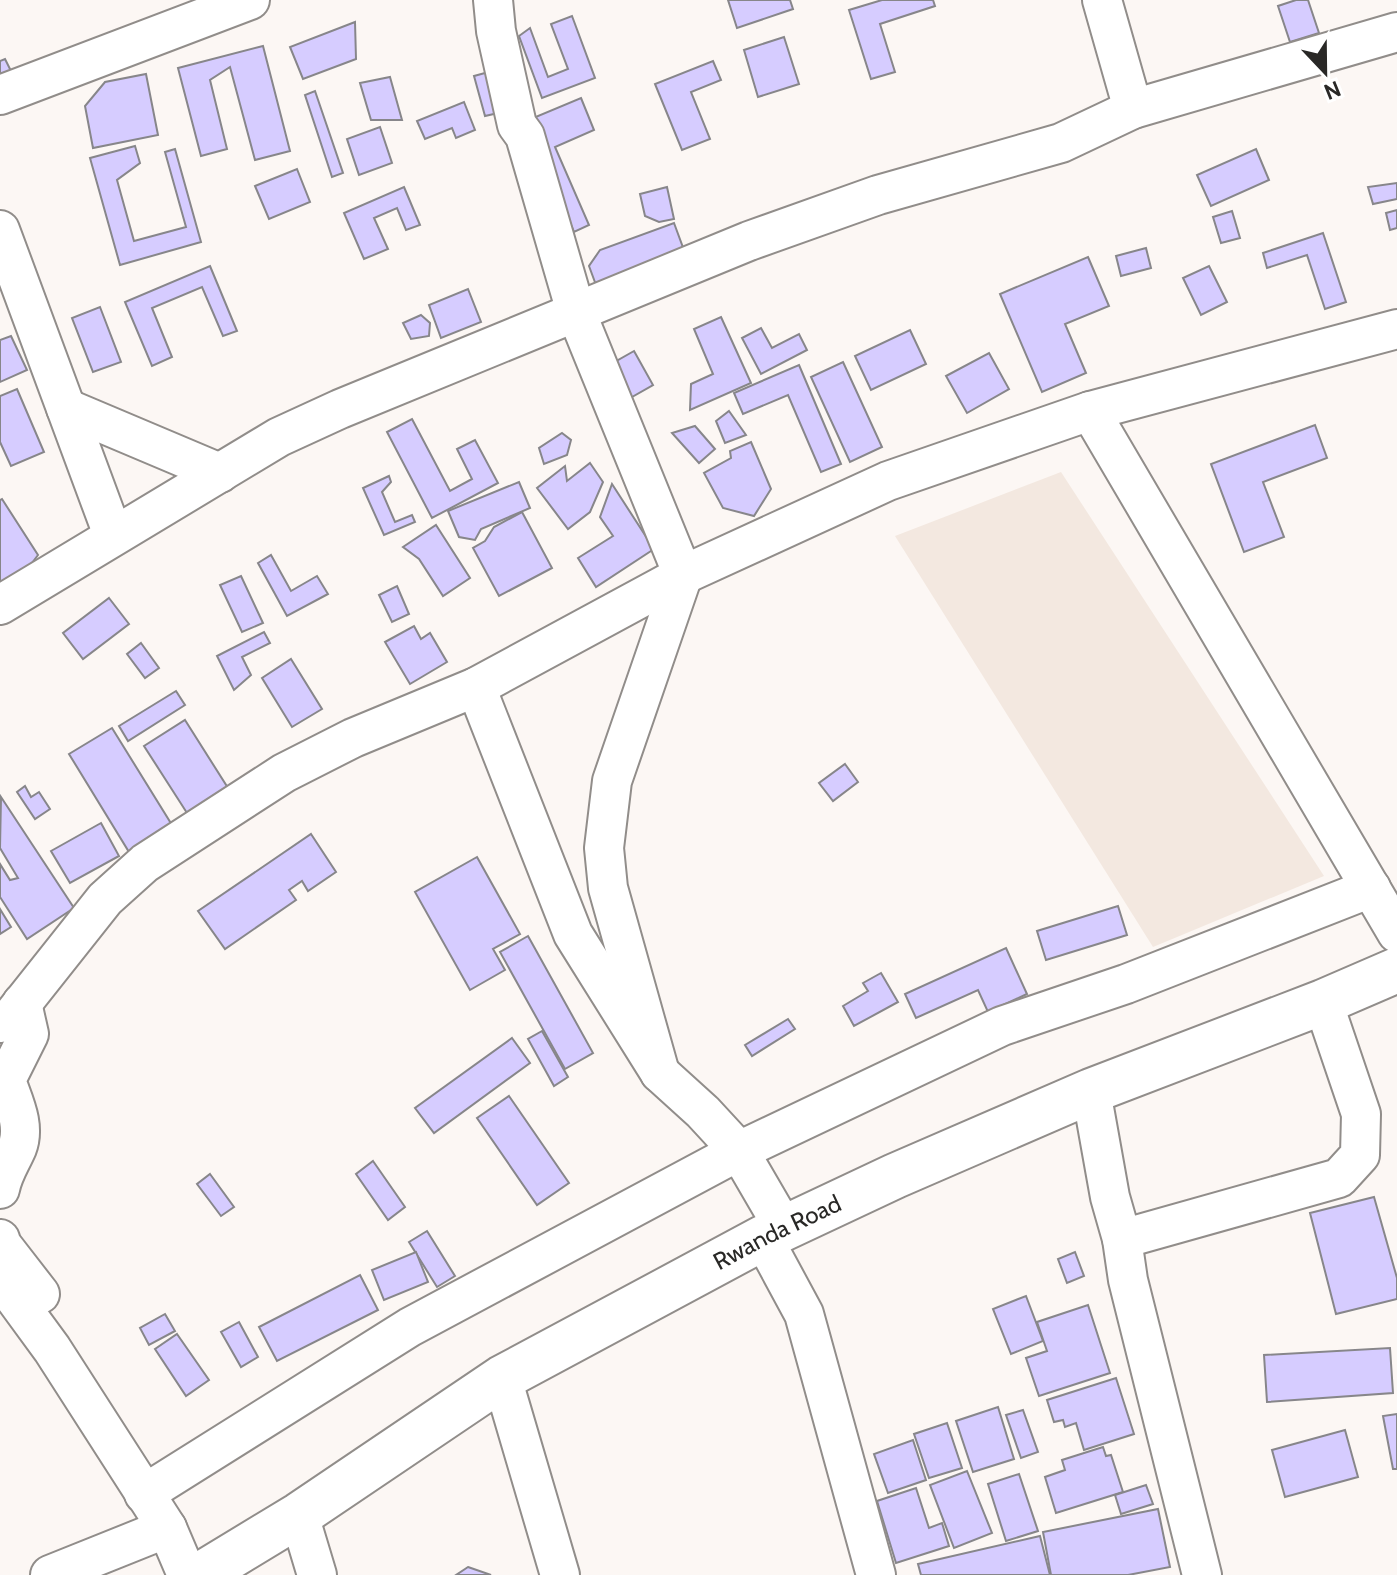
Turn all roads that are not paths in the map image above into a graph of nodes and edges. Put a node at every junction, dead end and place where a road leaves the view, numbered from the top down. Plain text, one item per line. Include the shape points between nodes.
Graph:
1 (250, 0) edge
2 (493, 0) edge
3 (1102, 0) edge
4 (1397, 32) edge
5 (0, 95) edge
6 (1133, 109) junction
7 (0, 230) edge
8 (576, 312) junction
9 (1397, 329) edge
10 (66, 408) junction
11 (1090, 411) junction
12 (220, 473) junction
13 (113, 535) junction
14 (683, 575) junction
15 (0, 605) edge
16 (476, 687) junction
17 (1371, 888) junction
18 (1397, 933) edge
19 (1397, 970) edge
20 (1323, 1002) junction
21 (11, 1013) edge
22 (660, 1073) junction
23 (1091, 1091) junction
24 (739, 1151) junction
25 (0, 1189) edge
26 (774, 1234) junction
27 (0, 1239) edge
28 (1122, 1239) junction
29 (0, 1278) edge
30 (60, 1361) junction
31 (502, 1378) junction
32 (144, 1494) junction
33 (299, 1515) junction
34 (167, 1528) junction
35 (50, 1575) edge
36 (187, 1575) edge
37 (200, 1575) edge
38 (317, 1575) edge
39 (560, 1575) edge
40 (876, 1575) edge
41 (1202, 1575) edge

1 - 5 street
2 - 8 street via 517,125 525,136
3 - 6 street
4 - 6 street
6 - 8 street via 1061,143 878,195 749,241
7 - 10 street
8 - 12 street via 340,409
8 - 14 street
9 - 11 street
10 - 12 street
10 - 13 street
11 - 14 street via 888,481
11 - 17 street
12 - 13 street
13 - 15 street
14 - 16 street
14 - 22 street via 612,781 604,848 608,888
16 - 21 street via 284,773 145,863 105,899
16 - 22 street via 573,934
17 - 18 street
17 - 24 street via 1126,984 1002,1026
19 - 20 highway, Rwanda Road
20 - 23 highway, Rwanda Road
20 - 28 street via 1361,1114 1360,1155 1339,1178
21 - 25 street via 29,1034 6,1080 21,1125
22 - 24 street
23 - 26 highway, Rwanda Road
23 - 28 street
24 - 26 street
24 - 32 street via 410,1327
26 - 31 highway, Rwanda Road
26 - 40 street via 804,1314
27 - 30 street via 66,1339
28 - 41 street
29 - 30 street
30 - 32 street
31 - 33 highway, Rwanda Road
31 - 39 street
32 - 34 street
33 - 37 highway, Rwanda Road
33 - 38 street
34 - 35 street
34 - 36 street

